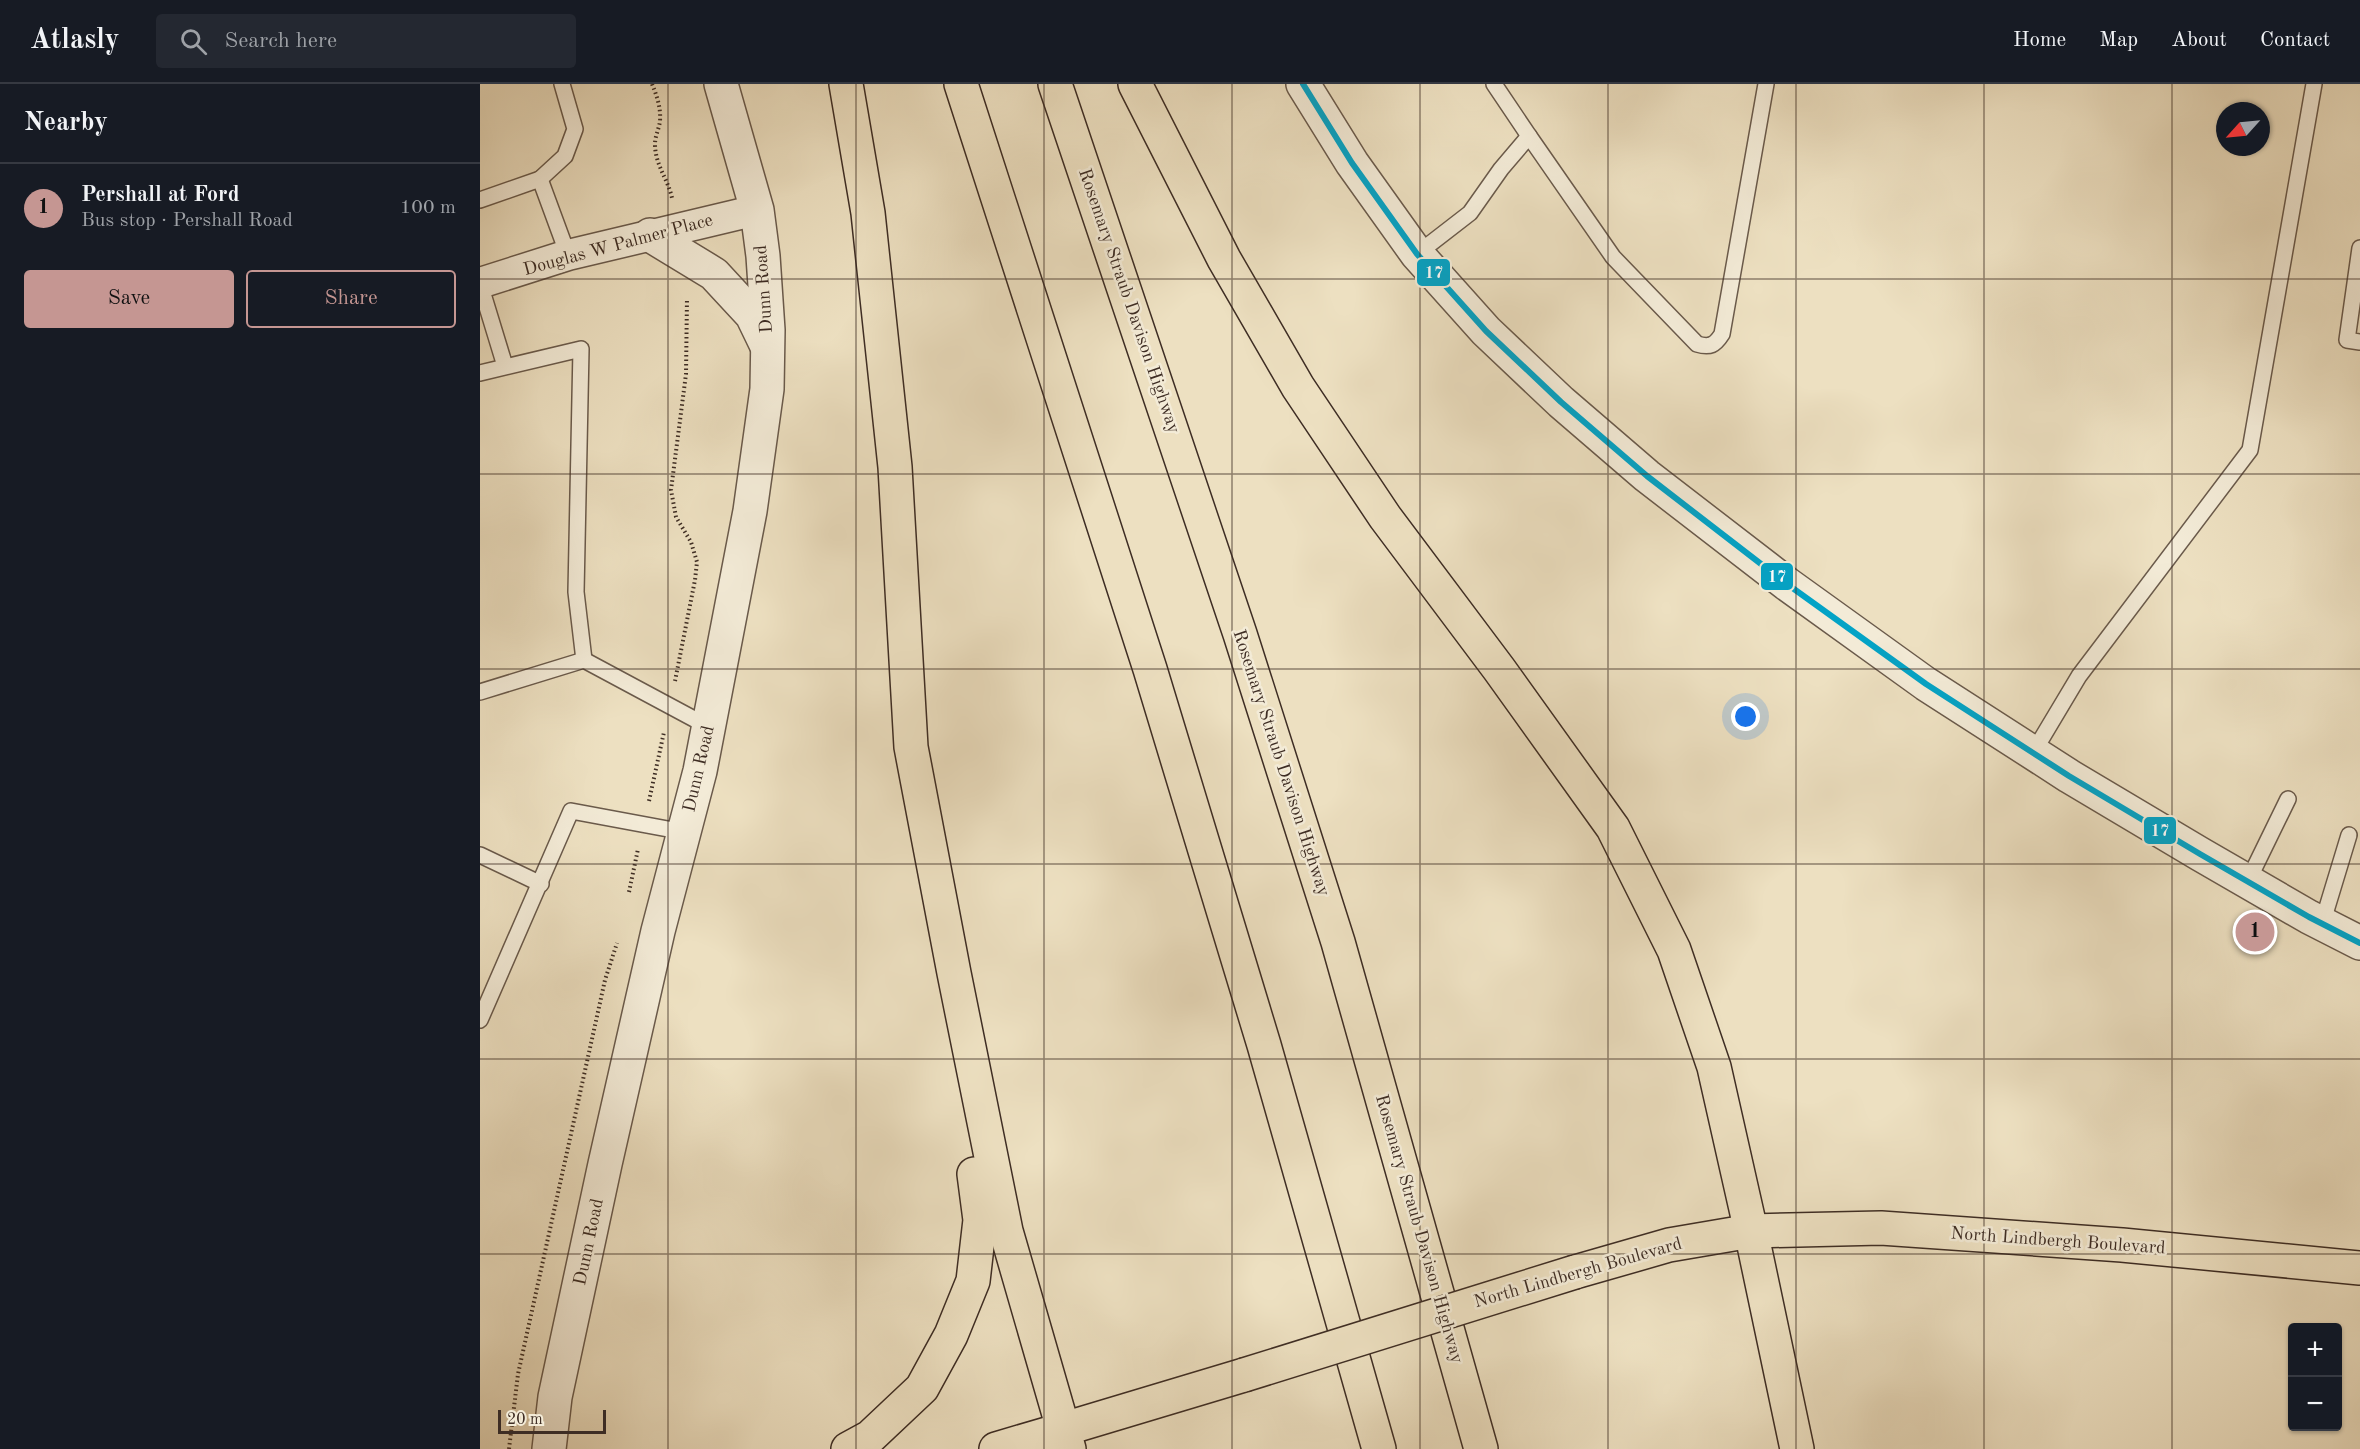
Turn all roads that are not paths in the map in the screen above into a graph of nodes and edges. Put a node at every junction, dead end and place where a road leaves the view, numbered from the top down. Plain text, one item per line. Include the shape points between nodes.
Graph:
1 (562, 84) edge
2 (721, 84) edge
3 (846, 84) edge
4 (962, 84) edge
5 (1055, 84) edge
6 (1135, 84) edge
7 (1304, 84) edge
8 (1494, 84) edge
9 (1766, 84) edge
10 (2314, 84) edge
11 (1529, 136) junction
12 (540, 179) junction
13 (480, 200) edge
14 (757, 210) junction
15 (650, 235) junction
16 (2360, 248) edge
17 (1417, 254) junction
18 (568, 255) junction
19 (480, 284) edge
20 (2360, 342) edge
21 (767, 347) junction
22 (505, 366) junction
23 (480, 373) edge
24 (584, 660) junction
25 (480, 692) edge
26 (709, 727) junction
27 (2034, 753) junction
28 (2288, 799) dead end
29 (684, 832) junction
30 (2349, 834) dead end
31 (480, 855) edge
32 (2248, 881) junction
33 (541, 884) junction
34 (2322, 924) junction
35 (2360, 943) edge
36 (954, 973) junction
37 (481, 1014) edge
38 (1751, 1231) junction
39 (2360, 1268) edge
40 (1066, 1439) edge
41 (549, 1449) edge
42 (848, 1449) edge
43 (996, 1449) edge
44 (1379, 1449) edge
45 (1481, 1449) edge
46 (1797, 1449) edge

1 - 12 lane via 576,129 565,156
2 - 14 street, Dunn Road
3 - 36 main road via 868,213 895,467 911,747
4 - 44 main road via 1160,703 1267,1056
5 - 45 main road, Rosemary Straub Davison Highway via 1240,634 1338,942
6 - 38 main road via 1224,259 1298,387 1385,517 1613,828 1674,950 1714,1067
7 - 17 street via 1352,164
8 - 11 lane
9 - 11 lane via 1722,334 1716,343 1706,347 1697,344 1613,257
10 - 27 lane via 2250,450 2079,676
11 - 17 lane via 1470,213
12 - 13 lane
12 - 18 lane
14 - 15 street, Douglas W Palmer Place
14 - 21 street, Dunn Road
15 - 18 street, Douglas W Palmer Place
15 - 21 street via 714,274 752,315
16 - 20 lane via 2347,340
17 - 27 street via 1486,331 1647,476 1926,684
18 - 19 street, Douglas W Palmer Place
19 - 22 lane
21 - 26 street, Dunn Road via 767,389 750,511
22 - 23 lane
22 - 24 lane via 581,349 576,592
24 - 25 lane
24 - 26 lane
26 - 29 street, Dunn Road
27 - 32 street
28 - 32 lane
29 - 33 lane via 571,811
29 - 41 street, Dunn Road via 603,1176 555,1397
30 - 34 lane
31 - 33 lane
32 - 34 street
33 - 37 lane
34 - 35 street
36 - 40 main road via 1006,1231
36 - 42 main road via 980,1220 973,1281 951,1335 922,1388 870,1437
38 - 39 main road, North Lindbergh Boulevard via 1881,1228 2122,1245
38 - 40 main road, North Lindbergh Boulevard, bridge via 1670,1245 1575,1272 1244,1375
38 - 46 main road
40 - 43 main road, North Lindbergh Boulevard

